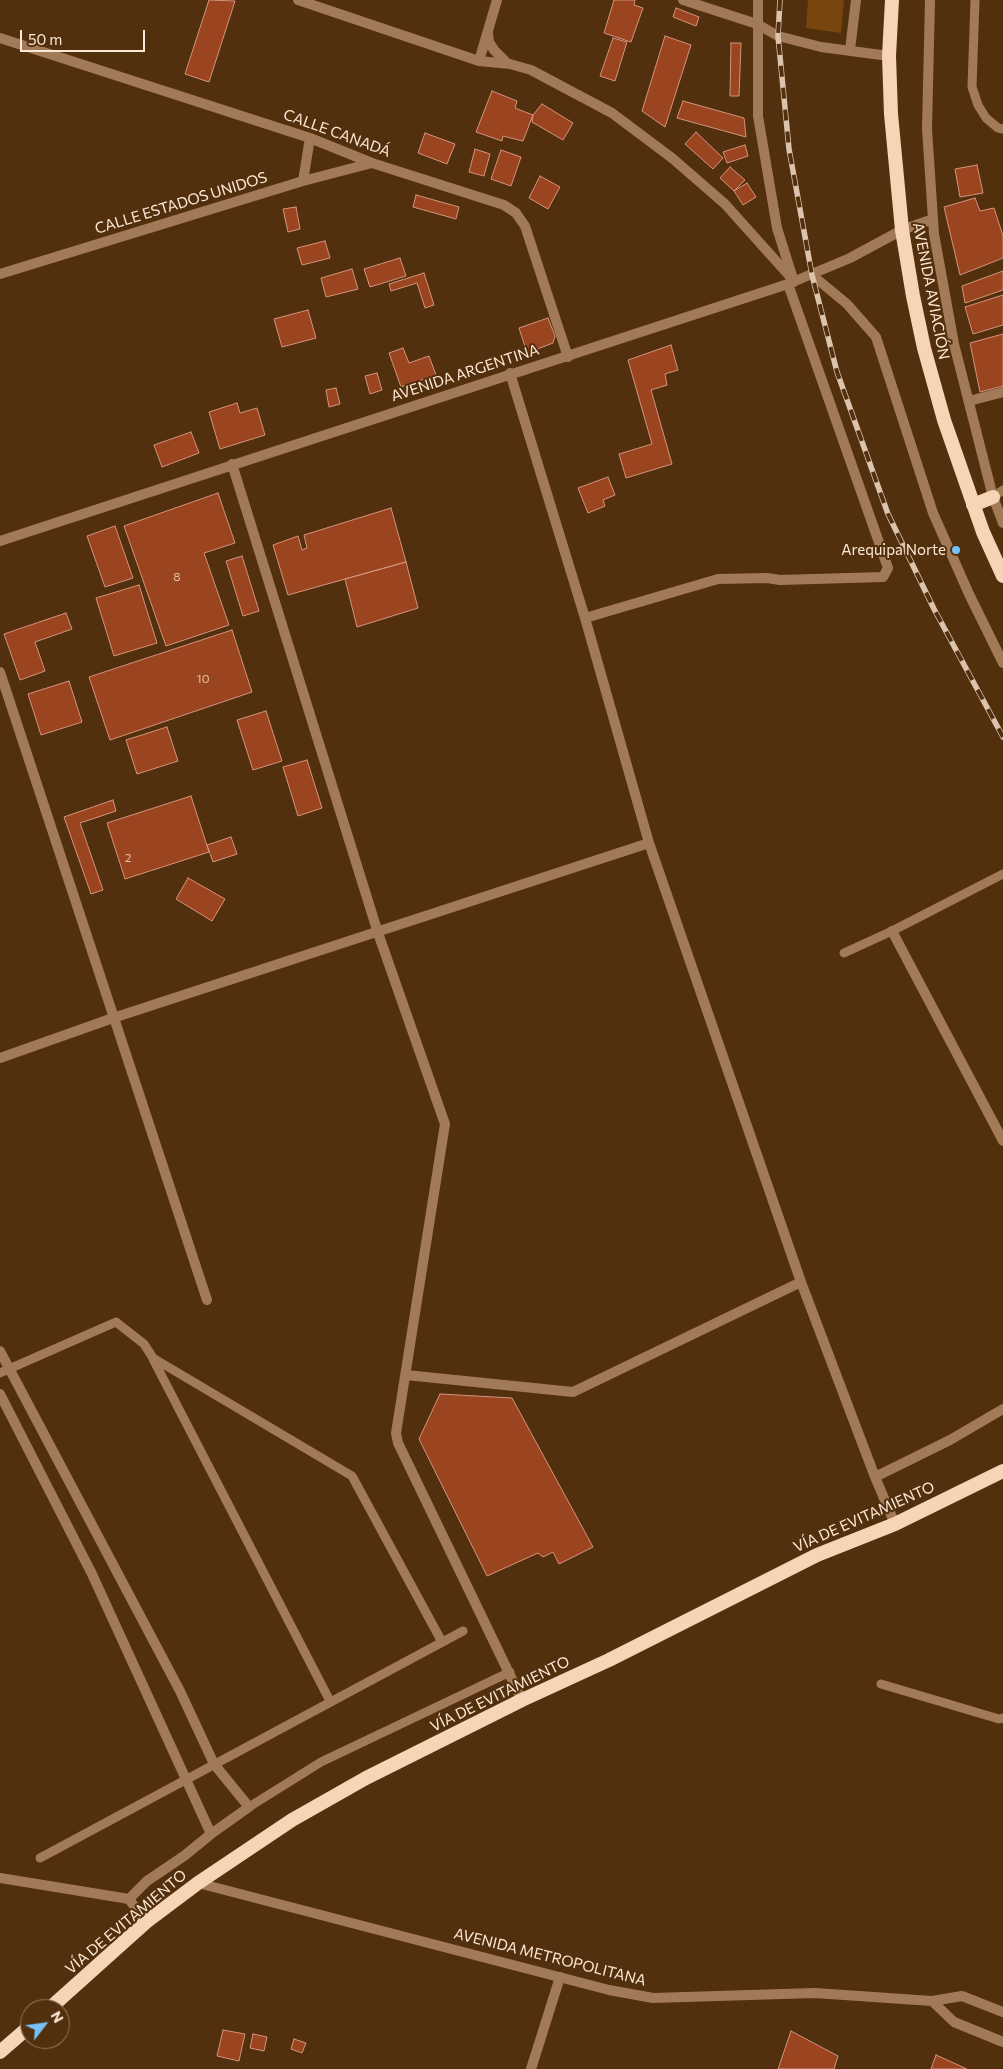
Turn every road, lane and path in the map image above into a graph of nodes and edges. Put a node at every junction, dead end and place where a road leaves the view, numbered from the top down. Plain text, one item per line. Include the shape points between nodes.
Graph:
1 (298, 0) edge
2 (497, 0) edge
3 (683, 0) edge
4 (758, 0) edge
5 (856, 0) edge
6 (892, 0) edge
7 (930, 0) edge
8 (975, 0) edge
9 (757, 24) junction
10 (488, 32) junction
11 (0, 38) edge
12 (850, 50) junction
13 (889, 56) junction
14 (480, 61) junction
15 (510, 64) junction
16 (1003, 129) edge
17 (310, 138) junction
18 (372, 163) junction
19 (304, 181) junction
20 (933, 219) junction
21 (902, 230) junction
22 (0, 274) edge
23 (812, 275) junction
24 (791, 283) junction
25 (568, 357) junction
26 (510, 373) junction
27 (1003, 392) edge
28 (969, 401) junction
29 (232, 464) junction
30 (998, 494) edge
31 (973, 505) junction
32 (1003, 523) edge
33 (0, 541) edge
34 (1003, 576) edge
35 (585, 618) junction
36 (1003, 663) edge
37 (0, 672) edge
38 (649, 844) junction
39 (1003, 874) edge
40 (892, 931) junction
41 (378, 933) junction
42 (844, 953) dead end
43 (113, 1018) junction
44 (0, 1058) edge
45 (1003, 1142) edge
46 (801, 1282) junction
47 (207, 1300) dead end
48 (0, 1351) edge
49 (153, 1358) junction
50 (5, 1371) edge
51 (406, 1375) junction
52 (0, 1394) edge
53 (1003, 1409) edge
54 (1003, 1471) edge
55 (875, 1477) junction
56 (895, 1524) junction
57 (463, 1631) dead end
58 (442, 1642) junction
59 (510, 1672) junction
60 (880, 1684) dead end
61 (522, 1700) junction
62 (330, 1701) junction
63 (1003, 1718) edge
64 (214, 1764) junction
65 (186, 1779) junction
66 (249, 1807) junction
67 (211, 1834) junction
68 (40, 1858) dead end
69 (0, 1878) edge
70 (198, 1883) junction
71 (129, 1900) junction
72 (146, 1922) junction
73 (560, 1977) junction
74 (60, 1999) edge
75 (932, 2001) junction
76 (1003, 2012) edge
77 (20, 2035) edge
78 (1003, 2042) edge
79 (0, 2052) edge
80 (531, 2069) edge

1 - 14 street
2 - 10 street
3 - 9 street
4 - 9 street
5 - 12 street
6 - 13 highway, AVENIDA AVIACIÓN
7 - 20 street via 927,129
8 - 16 lane via 972,87 986,118
9 - 12 street via 778,36 821,47
9 - 24 street via 758,116 777,228
10 - 14 street
10 - 15 street via 494,50
11 - 17 street, CALLE CANADÁ
12 - 13 street
13 - 21 highway, AVENIDA AVIACIÓN via 894,166
14 - 15 street
15 - 24 street via 531,70 574,91 646,137 725,204
17 - 18 street, CALLE CANADÁ
17 - 19 street
18 - 19 street, CALLE ESTADOS UNIDOS
18 - 25 street, CALLE CANADÁ via 504,205 516,213 525,226
19 - 22 street, CALLE ESTADOS UNIDOS
20 - 21 street, AVENIDA ARGENTINA
20 - 28 street via 954,344
21 - 23 street, AVENIDA ARGENTINA
21 - 31 highway, AVENIDA AVIACIÓN via 924,348
23 - 24 street, AVENIDA ARGENTINA
23 - 36 street via 847,304 876,336 933,513
24 - 25 street, AVENIDA ARGENTINA
24 - 35 street via 888,568 883,577 718,580
25 - 26 street, AVENIDA ARGENTINA
26 - 29 street, AVENIDA ARGENTINA
26 - 35 street
27 - 28 street
28 - 30 street
29 - 33 street, AVENIDA ARGENTINA
29 - 41 street
30 - 31 highway
30 - 32 street
31 - 34 highway, AVENIDA AVIACIÓN
35 - 38 street
37 - 43 street
38 - 41 street
38 - 46 street
39 - 40 lane
40 - 42 lane
40 - 45 street
41 - 43 street
41 - 51 street via 445,1124
43 - 44 street
43 - 47 street
46 - 51 street via 573,1392
46 - 55 street
48 - 50 street
49 - 50 lane via 144,1344 116,1322
49 - 58 lane via 352,1476
49 - 62 lane
50 - 64 street via 180,1691
51 - 59 street via 396,1433 398,1443
52 - 65 street via 92,1574
53 - 55 street via 950,1440
54 - 56 highway, VÍA DE EVITAMIENTO
55 - 56 street
56 - 61 highway, VÍA DE EVITAMIENTO via 818,1554 609,1660
57 - 58 lane
58 - 62 lane
59 - 61 street
59 - 66 lane via 321,1762
60 - 63 lane
61 - 70 highway, VÍA DE EVITAMIENTO via 366,1778 292,1820
62 - 64 lane
64 - 65 lane
64 - 66 street
65 - 67 street
65 - 68 lane
66 - 67 street
67 - 71 street via 147,1881
69 - 71 street
70 - 72 highway, VÍA DE EVITAMIENTO
70 - 73 street, AVENIDA METROPOLITANA
71 - 72 street
72 - 74 highway, VÍA DE EVITAMIENTO
73 - 75 street, AVENIDA METROPOLITANA via 653,1998 814,1993
73 - 80 street
75 - 76 street, AVENIDA METROPOLITANA via 962,1996
75 - 78 street via 954,2022
77 - 79 highway

